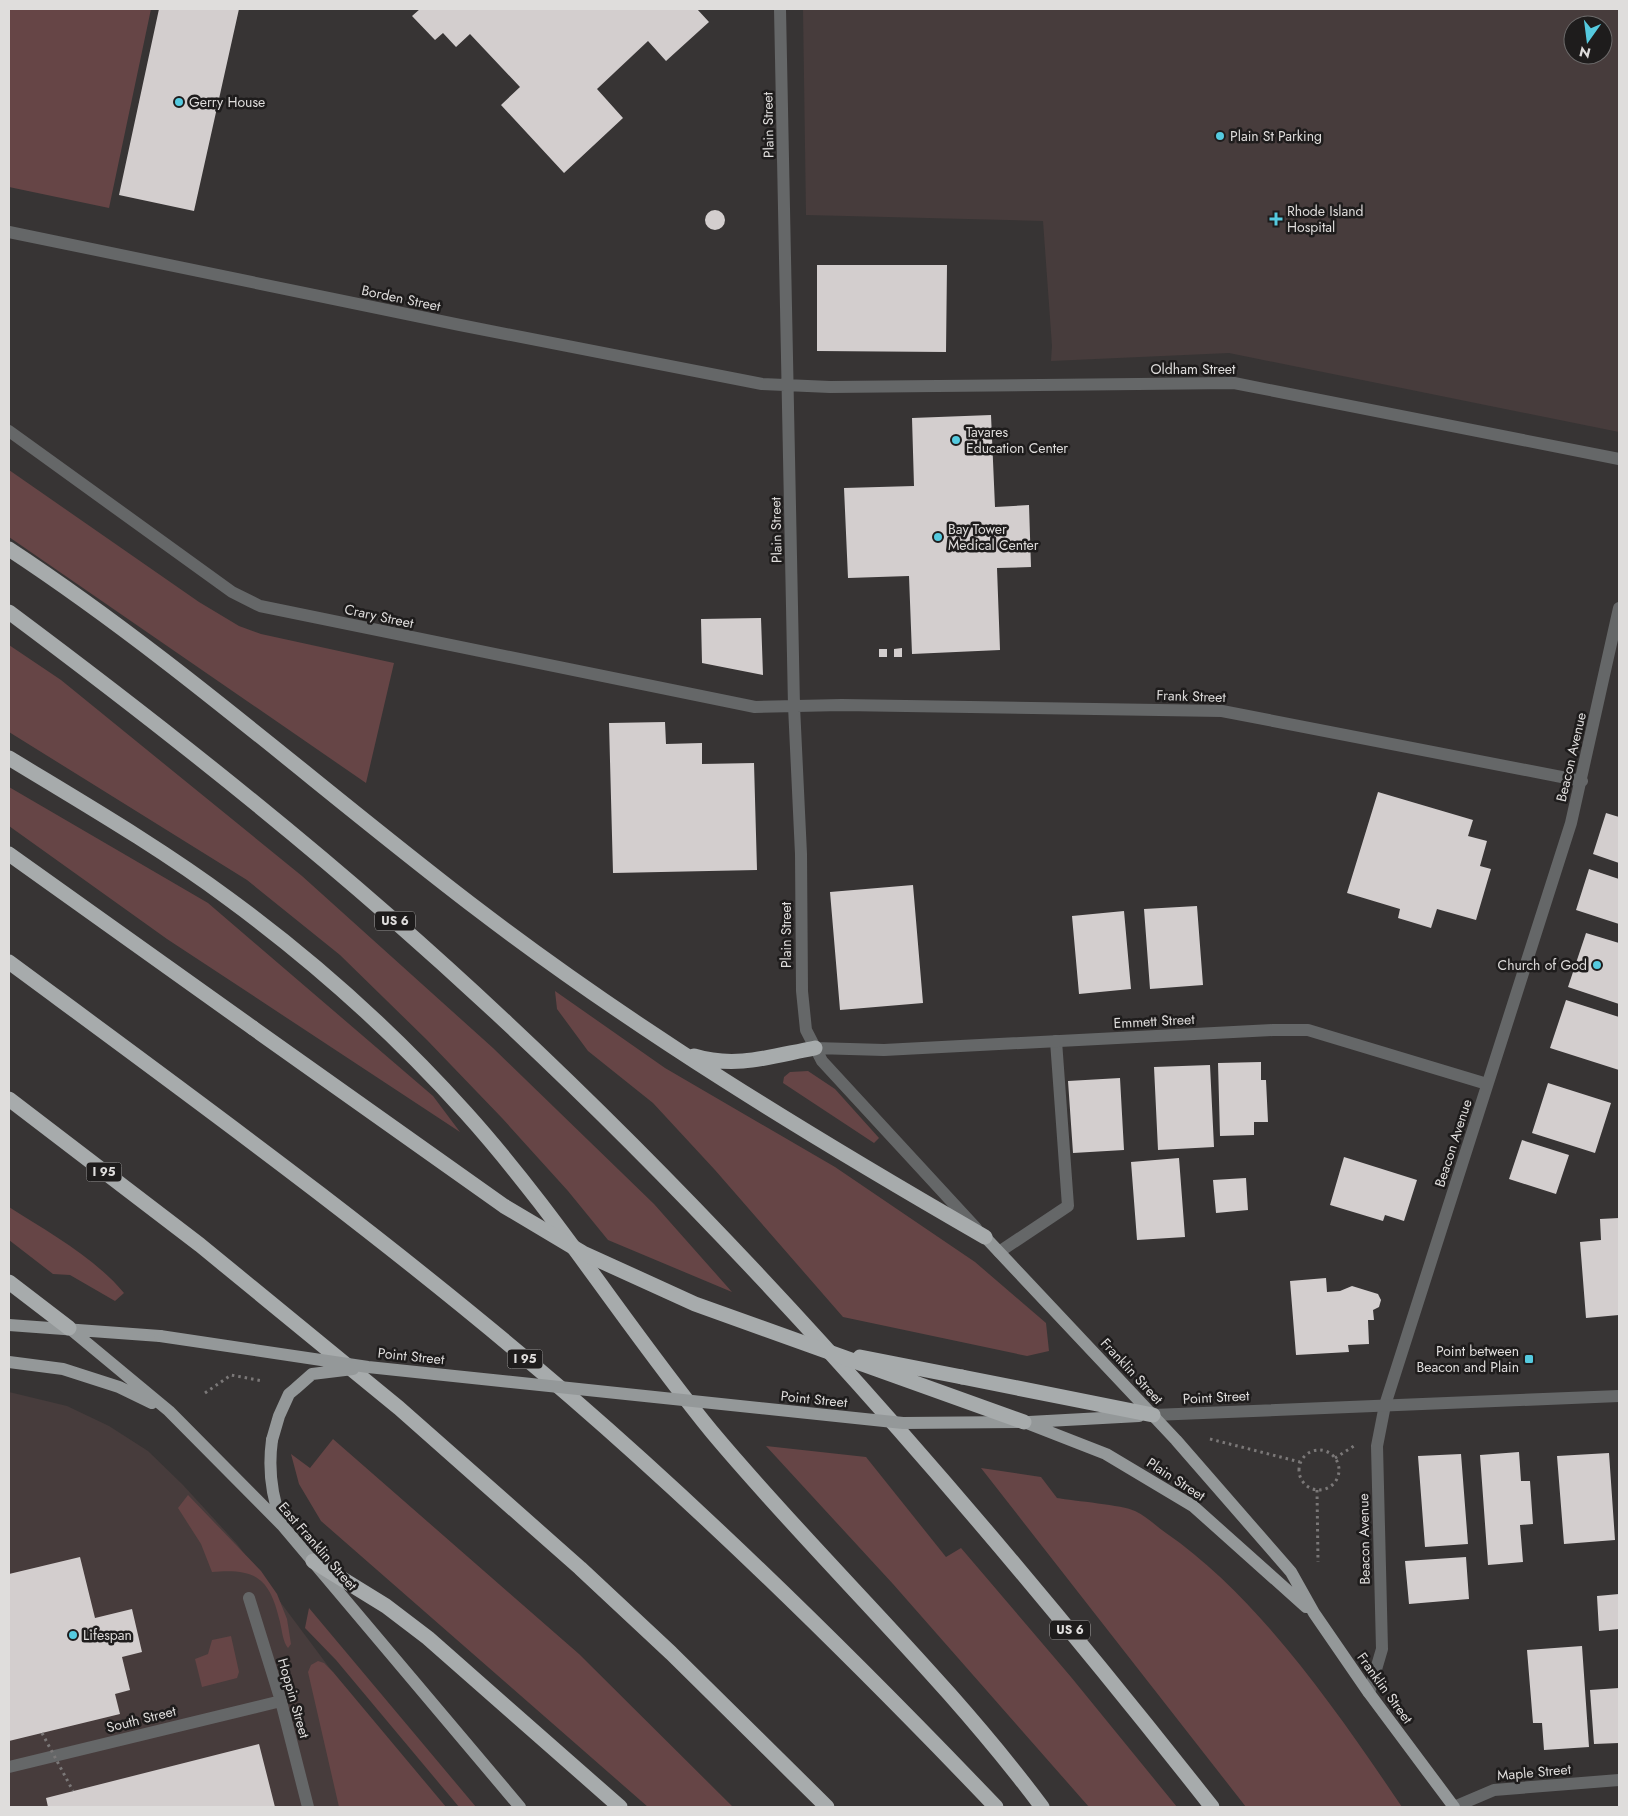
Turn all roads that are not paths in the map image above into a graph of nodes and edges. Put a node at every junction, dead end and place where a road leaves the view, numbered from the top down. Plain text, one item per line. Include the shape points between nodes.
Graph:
1 (780, 9) edge
2 (9, 232) edge
3 (788, 384) junction
4 (9, 431) edge
5 (1619, 459) edge
6 (9, 549) edge
7 (1619, 608) edge
8 (9, 612) edge
9 (794, 706) junction
10 (9, 758) edge
11 (1582, 781) junction
12 (9, 854) edge
13 (9, 962) edge
14 (1056, 1040) junction
15 (675, 1048) junction
16 (815, 1048) junction
17 (1487, 1084) junction
18 (9, 1099) edge
19 (985, 1238) junction
20 (999, 1252) junction
21 (9, 1282) edge
22 (9, 1325) edge
23 (69, 1328) junction
24 (812, 1347) junction
25 (9, 1362) edge
26 (368, 1367) junction
27 (1619, 1396) edge
28 (1385, 1405) junction
29 (169, 1412) junction
30 (1152, 1415) junction
31 (1024, 1422) junction
32 (282, 1525) junction
33 (313, 1561) junction
34 (249, 1598) dead end
35 (1314, 1613) junction
36 (1369, 1693) junction
37 (281, 1701) junction
38 (9, 1767) edge
39 (1619, 1780) edge
40 (308, 1807) edge
41 (520, 1807) edge
42 (620, 1807) edge
43 (826, 1807) edge
44 (996, 1807) edge
45 (1042, 1807) edge
46 (1212, 1807) edge
47 (1454, 1807) edge

1 - 3 street, Plain Street
2 - 3 street, Borden Street via 762,384
3 - 5 street, Oldham Street via 838,387 1234,383
3 - 9 street, Plain Street
4 - 9 street, Crary Street via 232,592 260,606 755,707
6 - 15 highway via 192,683 477,909
7 - 11 street, Beacon Avenue
8 - 46 highway, US 6 via 102,681 297,837 392,918 643,1156 751,1266 922,1457 1079,1641
9 - 11 street, Frank Street via 1222,710
9 - 16 street, Plain Street via 801,854 802,991 806,1030
10 - 45 highway via 228,898 331,981 424,1069 507,1161 712,1431 961,1708
11 - 17 street, Beacon Avenue
12 - 24 highway, bridge via 490,1197 557,1239 667,1293
13 - 44 highway, I 95 via 274,1158 571,1397 753,1563
14 - 16 street, Emmett Street via 884,1050
14 - 17 street, Emmett Street via 1308,1030
14 - 20 street via 1068,1206
15 - 16 highway via 715,1062 733,1063
15 - 19 highway via 831,1148
16 - 19 street, Franklin Street via 822,1061
17 - 28 street, Beacon Avenue
18 - 43 highway, I 95 via 200,1245 399,1408 594,1581
19 - 20 main road, Franklin Street
20 - 30 main road, Franklin Street
21 - 23 highway
22 - 23 main road, Point Street
23 - 26 main road, Point Street, bridge via 160,1336
23 - 29 main road, East Franklin Street
24 - 30 highway, bridge
24 - 31 highway, bridge
25 - 29 main road via 63,1369 119,1387
26 - 31 main road, Point Street, bridge via 902,1423
26 - 32 main road, bridge via 312,1374 289,1394 272,1440 270,1472 273,1500
27 - 28 street, Point Street
28 - 30 street, Point Street
28 - 36 street, Beacon Avenue via 1377,1446 1382,1649
29 - 32 main road, East Franklin Street
30 - 31 main road, Point Street
30 - 35 main road, Franklin Street via 1291,1572
31 - 35 main road, Plain Street via 1106,1454 1192,1506
32 - 33 main road, East Franklin Street
33 - 41 main road, East Franklin Street
33 - 42 highway via 386,1606 428,1638
34 - 37 street, Hoppin Street
35 - 36 main road, Franklin Street
36 - 47 main road, Franklin Street
37 - 38 street, South Street
37 - 40 street, Hoppin Street
39 - 47 street, Maple Street via 1494,1790

